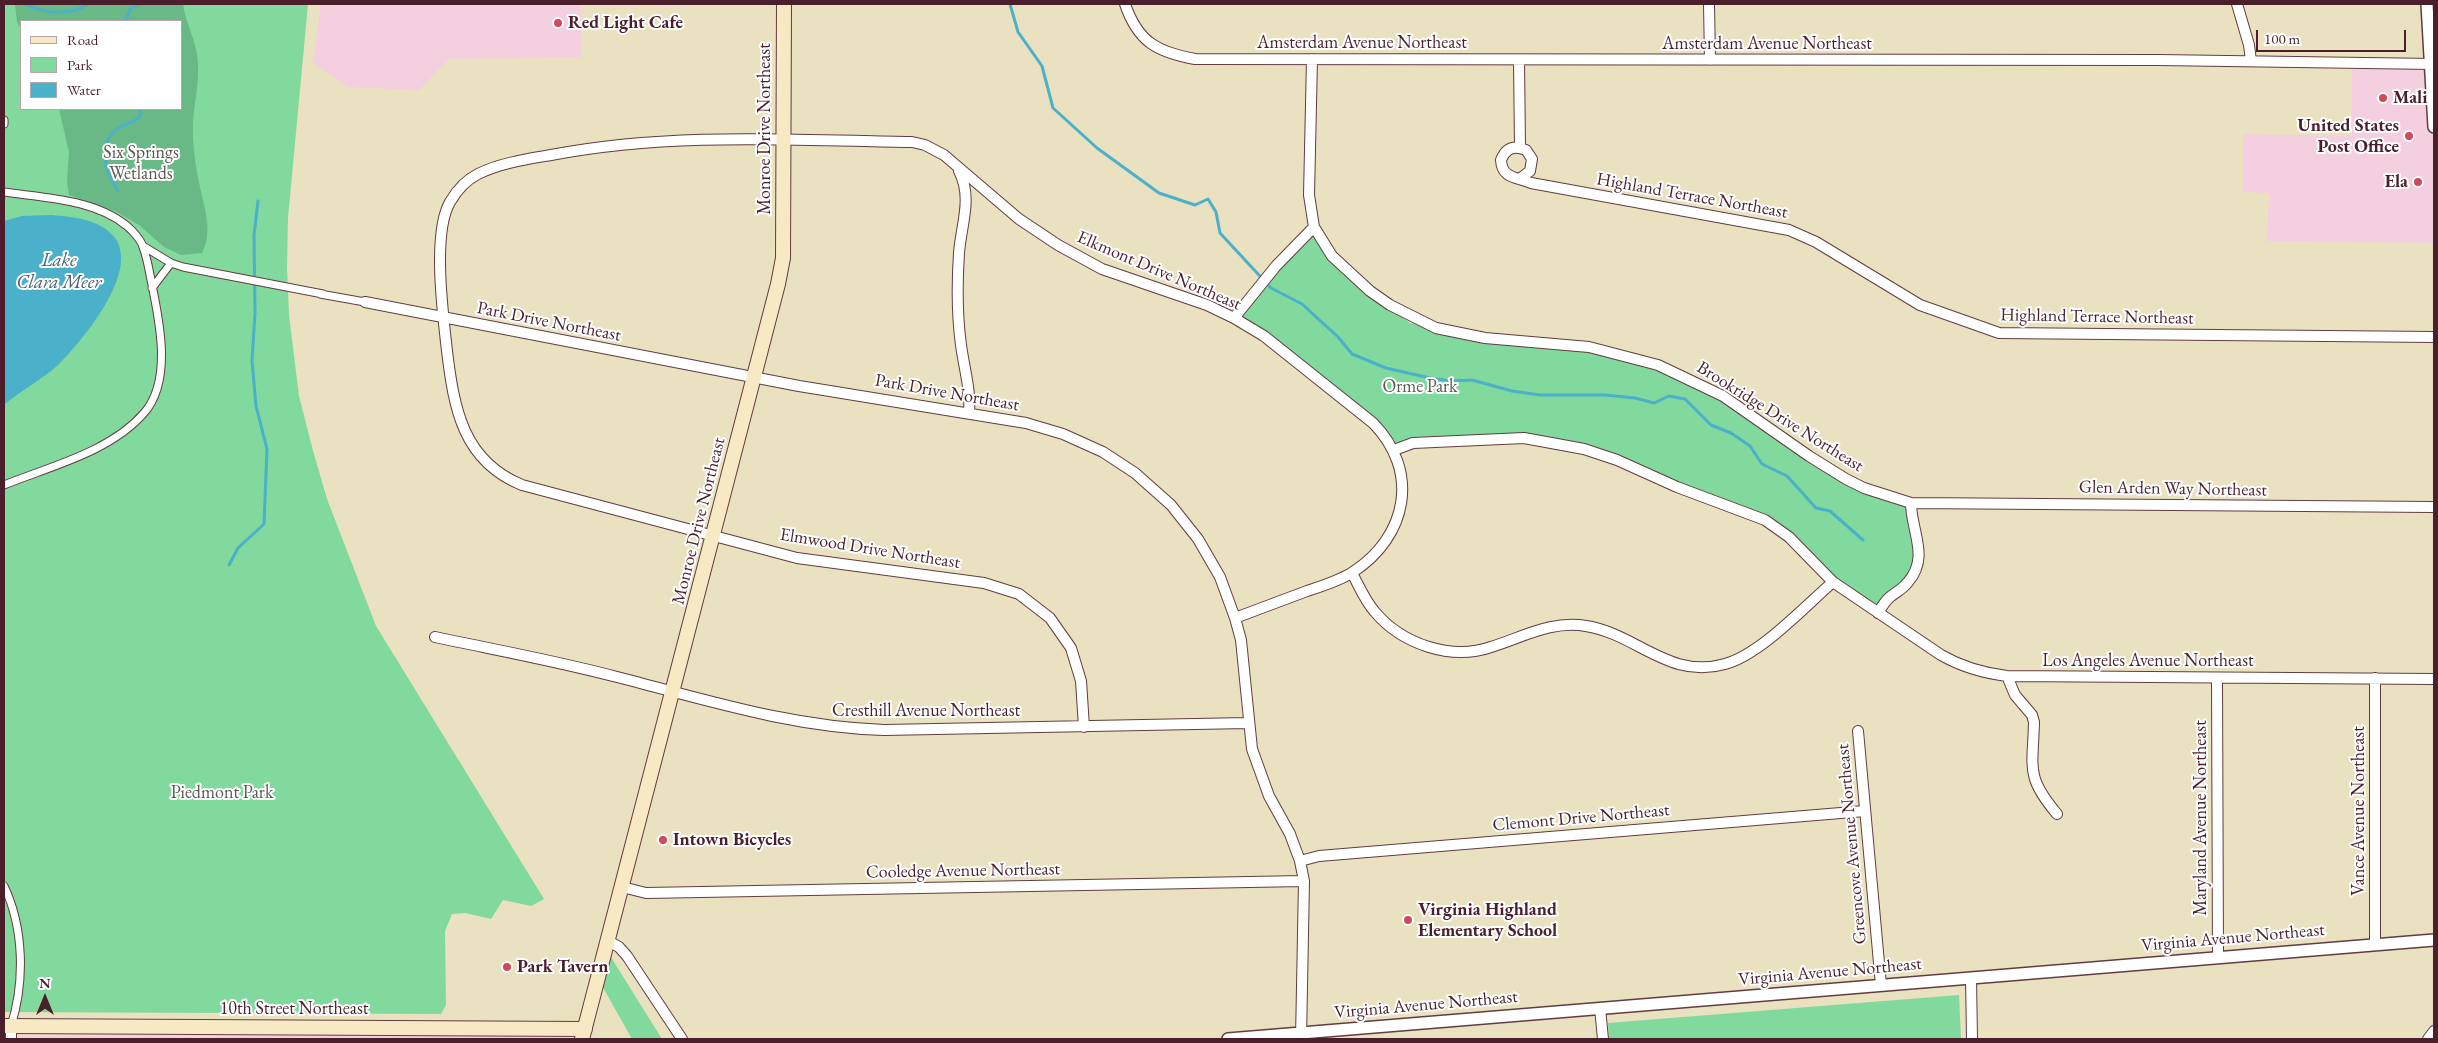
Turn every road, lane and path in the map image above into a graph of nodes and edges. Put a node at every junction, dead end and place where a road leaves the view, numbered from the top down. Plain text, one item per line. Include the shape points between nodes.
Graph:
1 (784, 4) edge
2 (1125, 4) edge
3 (1709, 4) edge
4 (2237, 4) edge
5 (2427, 4) edge
6 (1312, 59) junction
7 (1519, 60) junction
8 (1710, 60) junction
9 (2251, 61) junction
10 (2432, 64) edge
11 (2434, 127) edge
12 (784, 140) junction
13 (1520, 147) junction
14 (956, 165) junction
15 (1520, 178) junction
16 (4, 192) edge
17 (1314, 227) junction
18 (143, 246) junction
19 (172, 263) junction
20 (152, 288) junction
21 (365, 302) joint
22 (444, 318) junction
23 (1234, 318) junction
24 (2434, 337) edge
25 (755, 378) junction
26 (969, 414) junction
27 (1394, 450) junction
28 (4, 485) edge
29 (1911, 503) junction
30 (2434, 507) edge
31 (714, 536) junction
32 (1352, 573) junction
33 (1833, 582) junction
34 (1878, 613) junction
35 (1235, 618) junction
36 (436, 637) dead end
37 (2007, 676) junction
38 (2218, 678) junction
39 (2375, 678) junction
40 (2434, 679) edge
41 (674, 691) junction
42 (1247, 723) junction
43 (1084, 727) junction
44 (1858, 731) dead end
45 (1865, 811) junction
46 (2057, 814) dead end
47 (1300, 861) junction
48 (1304, 881) junction
49 (4, 886) edge
50 (622, 887) junction
51 (2434, 940) edge
52 (608, 941) junction
53 (2375, 944) junction
54 (2218, 957) junction
55 (1971, 978) junction
56 (1881, 985) junction
57 (1600, 1008) junction
58 (8, 1030) edge
59 (2434, 1031) edge
60 (584, 1034) edge
61 (1301, 1036) edge
62 (682, 1039) edge
63 (1228, 1039) edge
64 (1603, 1039) edge
65 (1972, 1039) edge
66 (2428, 1039) edge

1 - 12 main road, Monroe Drive Northeast
2 - 6 street, Amsterdam Avenue Northeast via 1141,36 1154,47 1175,55 1195,59
3 - 8 street
4 - 9 street
5 - 10 street
6 - 7 street, Amsterdam Avenue Northeast
6 - 17 street, Brookridge Drive Northeast via 1309,195
7 - 8 street, Amsterdam Avenue Northeast
7 - 13 street
8 - 9 street, Amsterdam Avenue Northeast
9 - 10 street, Amsterdam Avenue Northeast
10 - 11 street
12 - 14 street, Elkmont Drive Northeast via 912,142 935,149
12 - 22 street, Elmwood Drive Northeast via 617,145 536,158 479,174 457,192 443,218
12 - 25 main road, Monroe Drive Northeast via 783,258
13 - 15 street via 1532,159 1530,171
13 - 15 street, Highland Terrace Northeast via 1508,150 1501,160 1508,176
14 - 23 street, Elkmont Drive Northeast via 1019,219 1058,245 1102,269 1208,305
14 - 26 street via 967,194 959,253 958,309 970,390
15 - 24 street, Highland Terrace Northeast via 1531,184 1789,230 1816,242 1920,305 1999,333
16 - 18 street via 96,209 126,226
17 - 23 street via 1276,266
17 - 29 street, Brookridge Drive Northeast via 1332,256 1355,279 1390,305 1418,320 1464,335 1589,347 1658,366 1723,396 1809,456 1864,488
18 - 19 street, Park Drive Northeast
18 - 20 street
19 - 20 street
19 - 21 street, Park Drive Northeast
20 - 28 street via 161,354 158,381 149,406 126,430 104,444
21 - 22 street, Park Drive Northeast
22 - 25 street, Park Drive Northeast
22 - 31 street, Elmwood Drive Northeast via 448,362 463,426 475,450 492,469 522,485
23 - 27 street, Elkmont Drive Northeast via 1264,336 1373,423
25 - 26 street, Park Drive Northeast
25 - 31 main road, Monroe Drive Northeast
26 - 35 street, Park Drive Northeast via 1026,423 1063,434 1103,452 1135,473 1171,506 1198,539 1220,577
27 - 32 street, Elkmont Drive Northeast via 1403,482 1399,512 1379,548
27 - 33 street via 1414,443 1504,437 1545,440 1584,449 1765,520 1789,537
29 - 30 street, Glen Arden Way Northeast
29 - 34 street via 1920,544 1918,564 1908,583 1888,598
31 - 41 main road, Monroe Drive Northeast
31 - 43 street, Elmwood Drive Northeast via 797,558 984,583 1019,594 1050,618 1071,648 1081,682
32 - 33 street via 1367,601 1384,622 1405,637 1430,647 1456,652 1478,651 1542,628 1580,625 1616,634 1669,662 1698,668 1724,664 1749,653
32 - 35 street, Elkmont Drive Northeast
33 - 34 street
34 - 37 street, Los Angeles Avenue Northeast via 1956,663 1982,673
35 - 42 street, Park Drive Northeast via 1244,664
36 - 41 street, Cresthill Avenue Northeast
37 - 38 street, Los Angeles Avenue Northeast
37 - 46 street via 2015,695 2032,715 2034,777 2040,794
38 - 39 street, Los Angeles Avenue Northeast
38 - 54 street, Maryland Avenue Northeast
39 - 40 street, Los Angeles Avenue Northeast
39 - 53 street, Vance Avenue Northeast
41 - 43 street, Cresthill Avenue Northeast via 791,721 845,729
41 - 50 main road, Monroe Drive Northeast
42 - 43 street, Cresthill Avenue Northeast
42 - 47 street, Park Drive Northeast via 1260,774
44 - 45 street, Greencove Avenue Northeast
45 - 47 street, Clemont Drive Northeast via 1327,856
45 - 56 street, Greencove Avenue Northeast
47 - 48 street, Park Drive Northeast
48 - 50 street, Cooledge Avenue Northeast via 646,893
48 - 61 street, Park Drive Northeast
49 - 58 street via 16,916 19,938 19,974
50 - 52 main road, Monroe Drive Northeast
51 - 53 street, Virginia Avenue Northeast
52 - 60 main road, Monroe Drive Northeast
52 - 62 street via 627,956
53 - 54 street, Virginia Avenue Northeast
54 - 55 street, Virginia Avenue Northeast
55 - 56 street, Virginia Avenue Northeast
55 - 65 street
56 - 57 street, Virginia Avenue Northeast
57 - 61 street, Virginia Avenue Northeast
57 - 64 street
58 - 60 main road, 10th Street Northeast
59 - 66 street
61 - 63 street, Virginia Avenue Northeast

